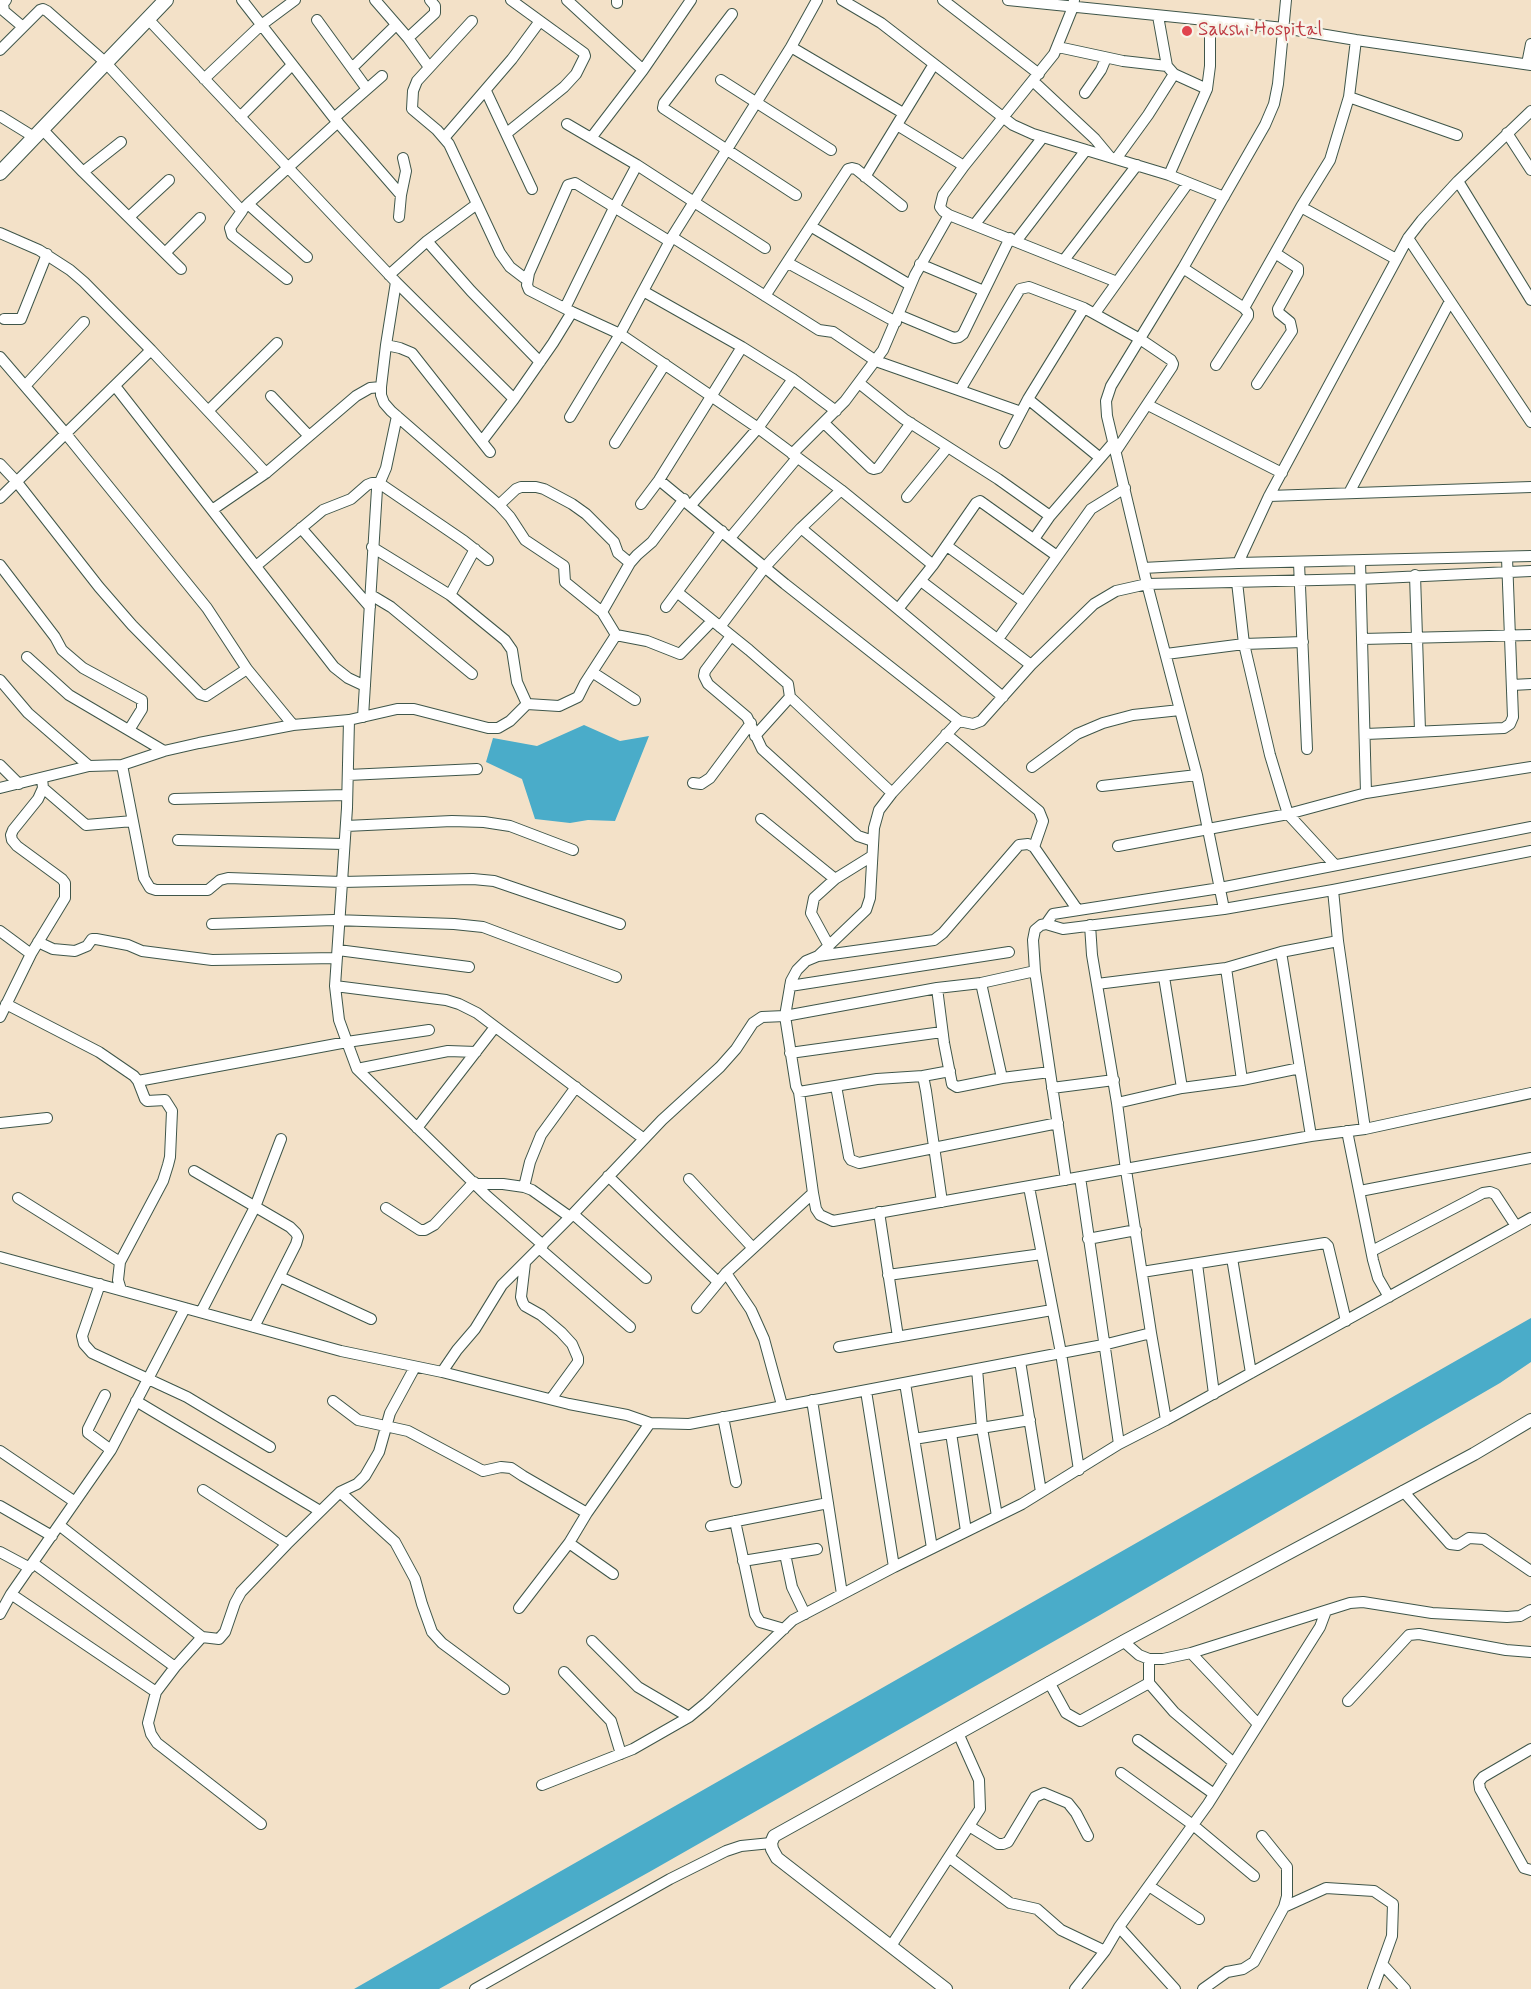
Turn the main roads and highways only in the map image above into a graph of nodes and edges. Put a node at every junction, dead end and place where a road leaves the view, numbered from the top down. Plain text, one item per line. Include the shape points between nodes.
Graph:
1 (166, 0) edge
2 (2, 168) edge

1 - 2 main road

